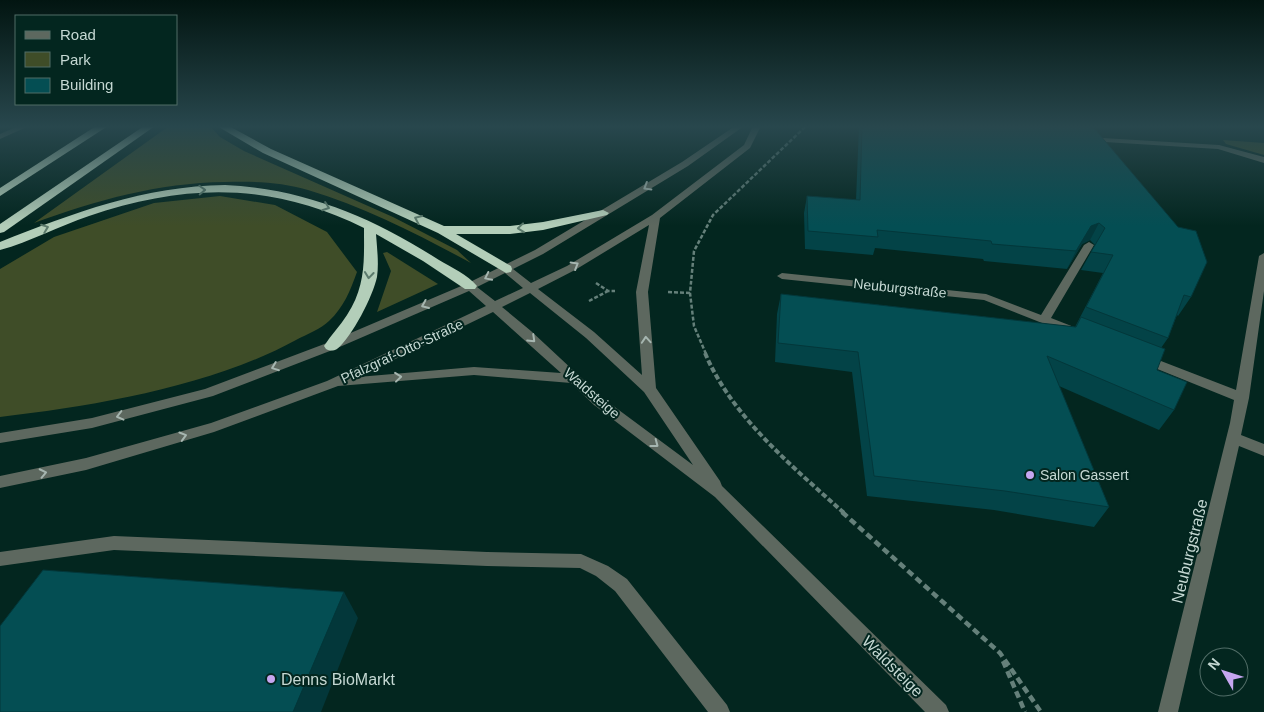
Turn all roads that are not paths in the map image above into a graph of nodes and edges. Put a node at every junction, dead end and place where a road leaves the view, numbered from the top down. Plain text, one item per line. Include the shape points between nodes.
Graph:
1 (52, 159) edge
2 (102, 159) edge
3 (284, 159) edge
4 (692, 159) edge
5 (729, 159) edge
6 (0, 193) edge
7 (603, 213) junction
8 (655, 216) junction
9 (370, 227) junction
10 (0, 229) edge
11 (442, 230) junction
12 (1089, 245) edge
13 (0, 246) edge
14 (1264, 256) edge
15 (506, 269) junction
16 (782, 276) dead end
17 (470, 286) junction
18 (532, 288) junction
19 (496, 306) junction
20 (1044, 320) junction
21 (1080, 334) edge
22 (331, 346) junction
23 (1134, 355) edge
24 (574, 379) junction
25 (332, 384) junction
26 (649, 389) junction
27 (1242, 398) junction
28 (0, 438) edge
29 (1234, 438) junction
30 (1264, 450) edge
31 (0, 482) edge
32 (720, 493) junction
33 (0, 559) edge
34 (720, 712) edge
35 (938, 712) edge
36 (1168, 712) edge

1 - 6 highway
2 - 10 highway
11 -> 3 highway
4 -> 7 street
5 - 8 street, Pfalzgraf-Otto-Straße
7 -> 11 highway via 510,230
7 - 15 street
18 -> 8 street, Pfalzgraf-Otto-Straße
26 -> 8 street via 642,292
13 -> 9 highway via 80,215 133,199 180,191 232,188 281,194 327,207
9 - 17 highway via 436,262
9 -> 22 highway via 370,276 366,294
11 - 15 highway
12 - 20 street
14 - 27 street, Neuburgstraße
15 -> 17 street
15 - 18 street, Waldsteige
16 - 20 street, Neuburgstraße via 986,298
17 - 19 street, Waldsteige
17 -> 22 street
18 - 19 street, Pfalzgraf-Otto-Straße
18 - 26 street, Waldsteige
19 -> 24 street, Waldsteige
19 - 25 street, Pfalzgraf-Otto-Straße
20 - 21 street, Neuburgstraße
22 -> 28 street via 208,393 92,423
23 - 27 street
25 -> 24 street via 474,371
24 -> 32 street, Waldsteige via 599,402
31 -> 25 street, Pfalzgraf-Otto-Straße via 86,464 205,429
26 - 32 street, Waldsteige
27 - 29 street, Neuburgstraße
29 - 30 street
29 - 36 street, Neuburgstraße
32 - 35 street, Waldsteige
33 - 34 street via 114,543 580,561 621,585

